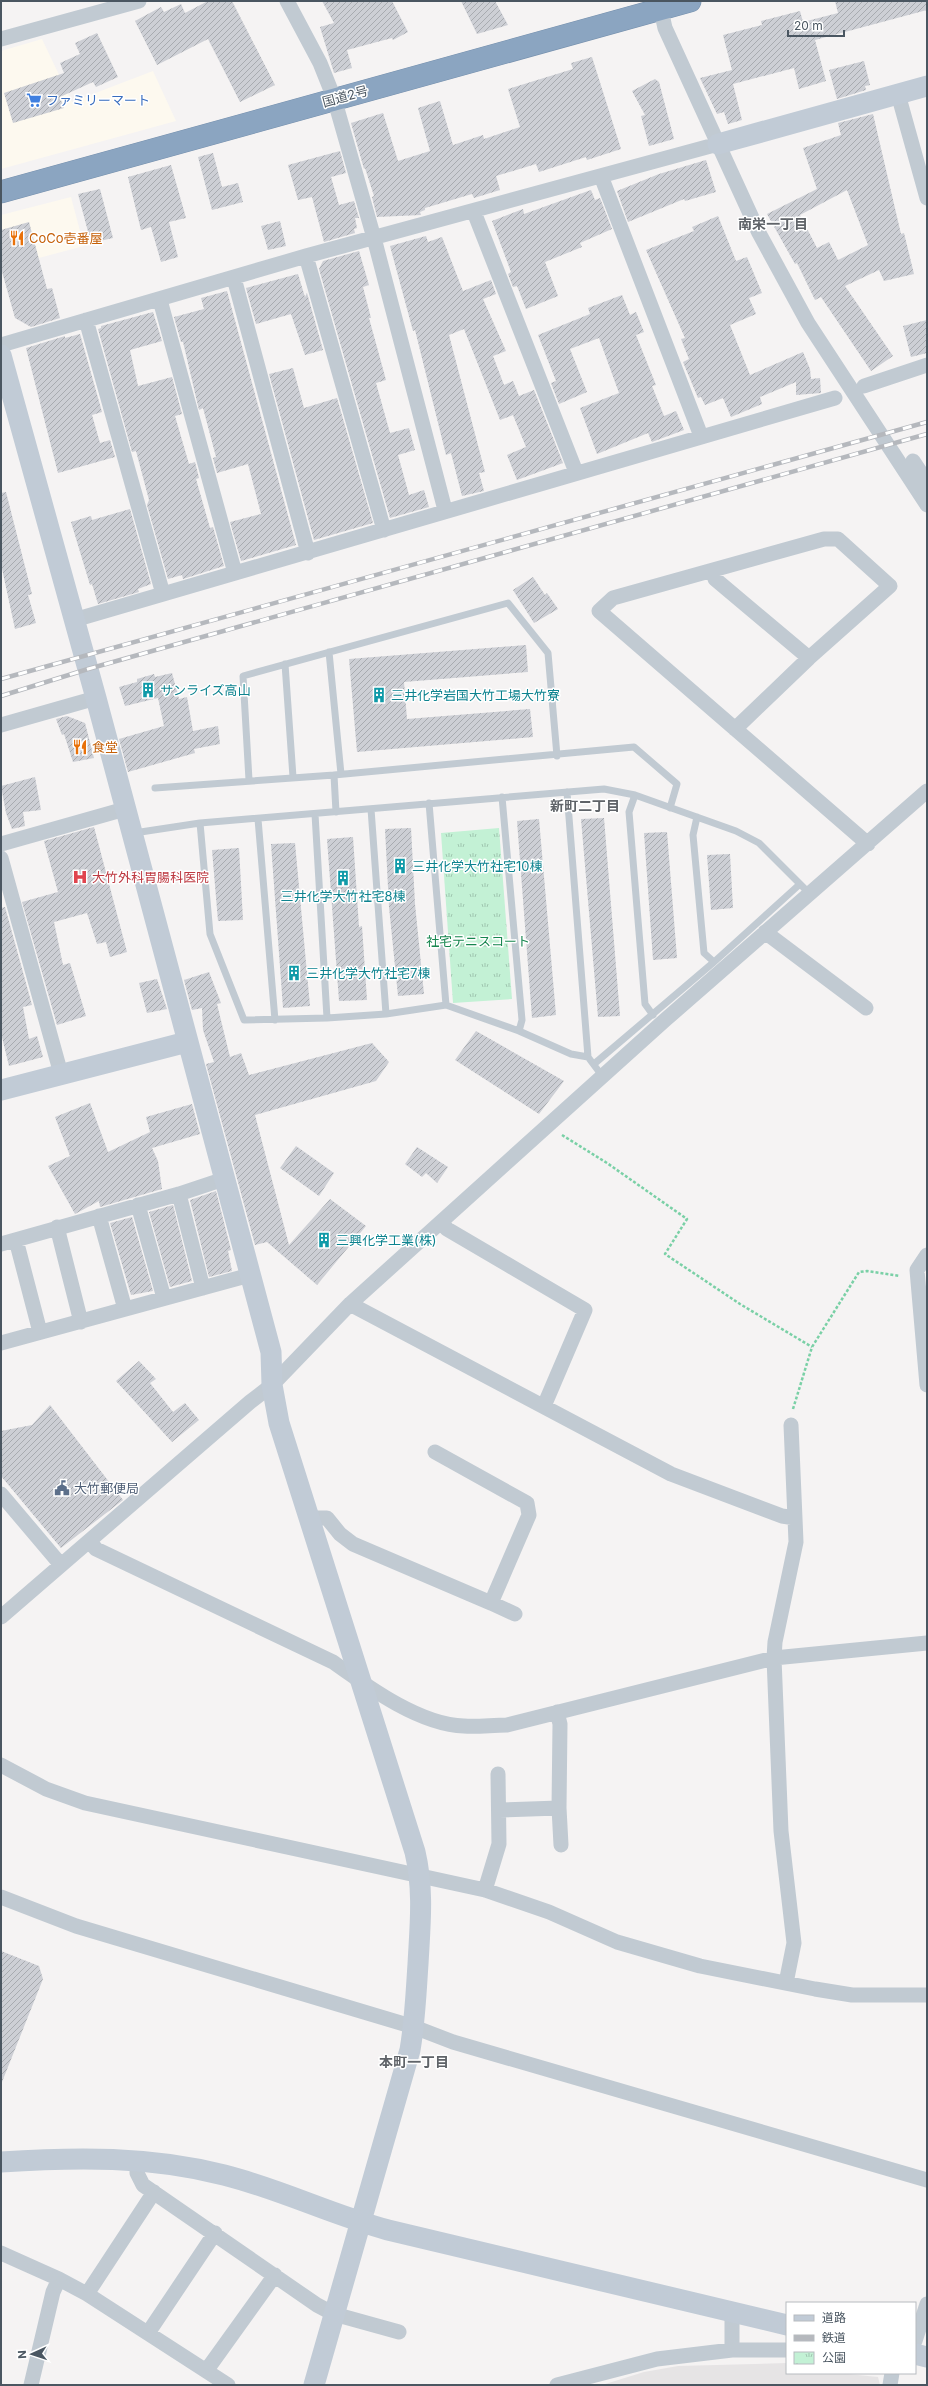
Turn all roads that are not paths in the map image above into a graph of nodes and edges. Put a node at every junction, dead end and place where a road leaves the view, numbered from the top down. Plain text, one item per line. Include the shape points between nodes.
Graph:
1 (139, 1) edge
2 (287, 1) edge
3 (690, 1) edge
4 (660, 5) edge
5 (1, 39) edge
6 (927, 86) edge
7 (898, 94) junction
8 (334, 98) junction
9 (718, 144) junction
10 (602, 176) junction
11 (1, 192) edge
12 (927, 198) edge
13 (474, 212) junction
14 (374, 238) junction
15 (306, 256) junction
16 (234, 278) junction
17 (160, 300) junction
18 (86, 320) junction
19 (1, 345) edge
20 (1, 355) edge
21 (927, 365) edge
22 (864, 386) dead end
23 (835, 398) dead end
24 (700, 436) junction
25 (913, 461) dead end
26 (576, 472) junction
27 (927, 482) edge
28 (927, 505) edge
29 (445, 510) junction
30 (384, 530) junction
31 (308, 553) junction
32 (713, 571) junction
33 (235, 573) junction
34 (163, 594) junction
35 (74, 620) junction
36 (329, 652) junction
37 (809, 658) junction
38 (285, 664) junction
39 (96, 698) junction
40 (1, 725) edge
41 (735, 729) junction
42 (557, 756) junction
43 (338, 774) junction
44 (293, 777) junction
45 (249, 780) junction
46 (154, 788) dead end
47 (567, 792) junction
48 (926, 793) edge
49 (635, 795) junction
50 (502, 797) junction
51 (429, 803) junction
52 (670, 808) junction
53 (125, 809) junction
54 (371, 809) junction
55 (336, 812) junction
56 (315, 814) junction
57 (697, 817) junction
58 (258, 819) junction
59 (200, 823) junction
60 (132, 834) junction
61 (1, 844) edge
62 (868, 844) junction
63 (1, 858) edge
64 (805, 889) junction
65 (765, 932) junction
66 (714, 962) junction
67 (446, 1004) junction
68 (866, 1008) dead end
69 (386, 1014) junction
70 (653, 1015) junction
71 (327, 1018) junction
72 (275, 1020) junction
73 (518, 1031) junction
74 (187, 1042) junction
75 (588, 1057) junction
76 (594, 1064) junction
77 (61, 1074) junction
78 (604, 1077) junction
79 (1, 1090) edge
80 (224, 1179) junction
81 (179, 1194) junction
82 (138, 1205) junction
83 (99, 1216) junction
84 (441, 1222) junction
85 (57, 1227) junction
86 (16, 1240) junction
87 (1, 1244) edge
88 (927, 1256) edge
89 (250, 1275) junction
90 (923, 1279) edge
91 (203, 1288) junction
92 (164, 1298) junction
93 (350, 1304) junction
94 (125, 1309) junction
95 (81, 1322) junction
96 (40, 1332) junction
97 (1, 1343) edge
98 (272, 1384) junction
99 (927, 1385) edge
100 (544, 1406) junction
101 (791, 1425) road end
102 (435, 1452) dead end
103 (1, 1494) edge
104 (310, 1518) junction
105 (795, 1518) junction
106 (90, 1542) junction
107 (61, 1565) junction
108 (491, 1602) junction
109 (515, 1614) dead end
110 (1, 1617) edge
111 (927, 1643) edge
112 (774, 1658) junction
113 (362, 1683) junction
114 (557, 1712) junction
115 (1, 1765) edge
116 (498, 1774) dead end
117 (559, 1808) junction
118 (499, 1810) junction
119 (561, 1845) dead end
120 (421, 1877) junction
121 (485, 1890) junction
122 (1, 1897) edge
123 (786, 1983) junction
124 (927, 1995) edge
125 (414, 2027) junction
126 (137, 2160) junction
127 (1, 2162) edge
128 (927, 2180) edge
129 (154, 2192) junction
130 (360, 2223) junction
131 (215, 2233) junction
132 (1, 2253) edge
133 (275, 2275) junction
134 (59, 2279) junction
135 (87, 2294) junction
136 (927, 2304) edge
137 (732, 2312) junction
138 (334, 2314) junction
139 (786, 2325) edge
140 (399, 2332) dead end
141 (148, 2333) junction
142 (916, 2338) edge
143 (732, 2350) junction
144 (786, 2350) edge
145 (916, 2354) edge
146 (927, 2357) edge
147 (206, 2371) junction
148 (892, 2374) edge
149 (31, 2385) edge
150 (228, 2385) edge
151 (314, 2385) edge
152 (557, 2385) edge
153 (890, 2385) edge

1 - 5 street
2 - 8 street via 320,63
3 - 4 highway, 国道2号
4 - 8 highway, 国道2号
4 - 9 street via 665,28
6 - 7 street
7 - 9 street
7 - 12 street
8 - 11 highway, 国道2号
8 - 14 street
9 - 10 street
9 - 28 street via 759,233 808,323
10 - 13 street
10 - 24 street
13 - 14 street
13 - 26 street
14 - 15 street
14 - 29 street
15 - 16 street
15 - 30 street
16 - 17 street
16 - 31 street
17 - 18 street
17 - 33 street
18 - 19 street
18 - 34 street
20 - 35 street
21 - 22 street
23 - 24 street
24 - 26 street
25 - 27 street
26 - 29 street
29 - 30 street
30 - 31 street
31 - 33 street
32 - 37 street via 715,579
32 - 37 street via 824,539 838,540 890,586
32 - 41 street via 613,598 599,611
33 - 34 street
34 - 35 street
35 - 39 street
36 - 38 lane
36 - 42 lane via 508,603 548,653
36 - 43 lane
37 - 41 street
38 - 44 lane
38 - 45 lane via 243,676
39 - 40 street
39 - 53 street
41 - 62 street
42 - 43 lane
42 - 52 lane via 634,747 677,784
43 - 44 lane
43 - 55 lane
44 - 45 lane
45 - 46 lane
47 - 49 lane via 604,790
47 - 50 lane
47 - 75 lane
48 - 62 street
49 - 52 lane
49 - 70 lane via 629,812 645,1004
50 - 51 lane
50 - 73 lane via 522,1020
51 - 54 lane
51 - 67 lane
52 - 57 lane
53 - 60 street
53 - 61 street
54 - 55 lane
54 - 69 lane
55 - 56 lane
56 - 58 lane
56 - 71 lane
57 - 64 lane via 760,843
57 - 66 lane via 693,835 704,953
58 - 59 lane
58 - 72 lane
59 - 60 lane
59 - 72 lane via 210,934 244,1020
60 - 74 street
62 - 64 street
63 - 77 street
64 - 65 street
64 - 66 lane
65 - 68 street
65 - 78 street
66 - 70 lane
67 - 69 lane
67 - 73 lane
69 - 71 lane
70 - 76 lane
71 - 72 lane
73 - 75 lane via 571,1054
74 - 77 street
74 - 80 street
75 - 76 lane
76 - 78 lane
77 - 79 street
78 - 84 street
80 - 81 street
80 - 89 street
81 - 82 street
81 - 91 street
82 - 83 street
82 - 92 street
83 - 85 street
83 - 94 street
84 - 93 street
84 - 100 street via 447,1229 585,1310
85 - 86 street
85 - 95 street
86 - 87 street
86 - 96 street
88 - 90 street via 917,1270
89 - 91 street
89 - 98 street via 271,1352
90 - 99 street
91 - 92 street
92 - 94 street
93 - 98 street
93 - 100 street
94 - 95 street
95 - 96 street
96 - 97 street
98 - 104 street via 279,1423
98 - 106 street
100 - 105 street via 671,1474 782,1516
101 - 105 street
102 - 108 street via 527,1503 529,1515
103 - 107 street
104 - 108 street via 327,1518 340,1534 353,1544
104 - 113 street
105 - 112 street via 796,1542
106 - 107 street
106 - 113 street via 96,1548 333,1662
107 - 110 street
108 - 109 street
111 - 112 street
112 - 114 street
112 - 123 street via 781,1831 794,1943
113 - 114 street via 420,1716 462,1726 507,1725
113 - 120 street
114 - 117 street via 560,1724
115 - 120 street via 46,1789 85,1803
116 - 118 street
117 - 118 street
117 - 119 street
118 - 121 street via 499,1844
120 - 121 street
120 - 125 street via 422,1901
121 - 123 street via 549,1912 617,1942 652,1953
122 - 125 street via 76,1926
123 - 124 street via 852,1995
125 - 128 street via 453,2042
125 - 130 street via 410,2050
126 - 127 street via 94,2158
126 - 129 street via 137,2173 143,2185
126 - 130 street via 225,2175
129 - 131 street
129 - 135 street
130 - 137 street
130 - 138 street
131 - 133 street
131 - 141 street
132 - 134 street
133 - 138 street
133 - 147 street
134 - 135 street
134 - 149 street via 53,2292
135 - 141 street
136 - 142 street
137 - 139 street
137 - 143 street
138 - 140 street
138 - 151 street
141 - 147 street
143 - 144 street
143 - 152 street via 657,2359
145 - 146 street
147 - 150 street
148 - 153 street

